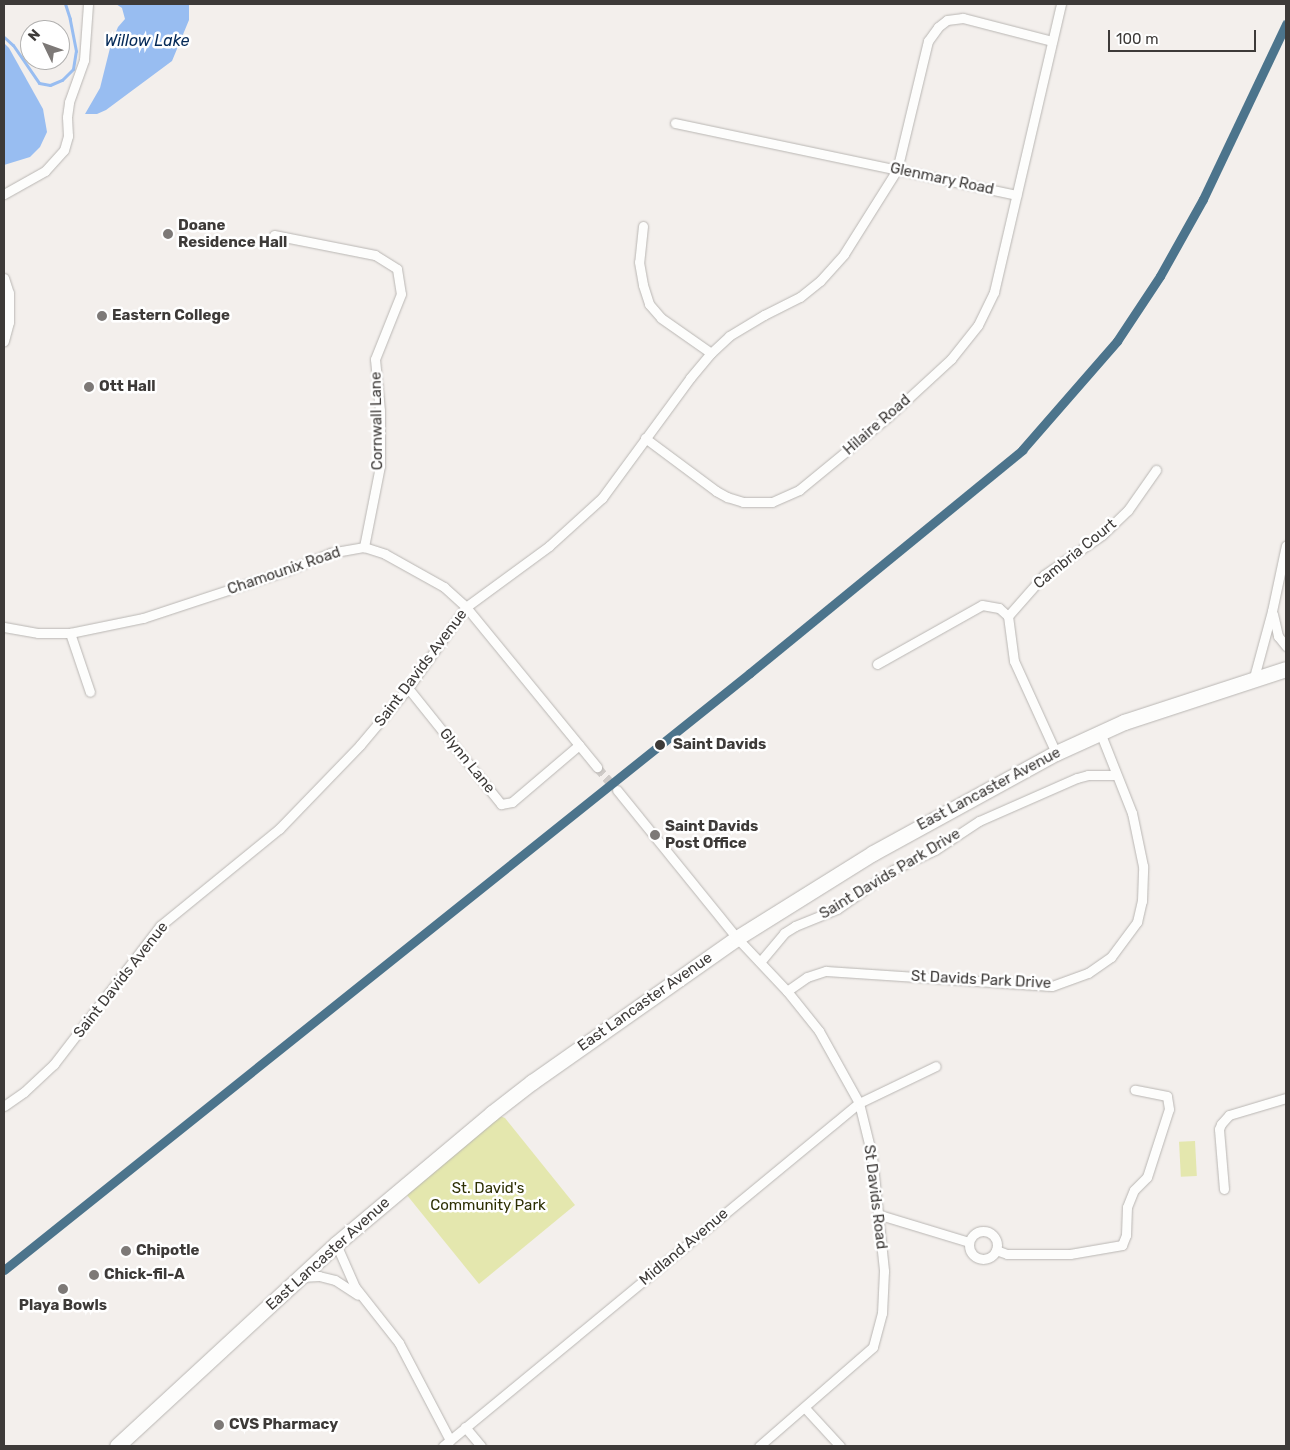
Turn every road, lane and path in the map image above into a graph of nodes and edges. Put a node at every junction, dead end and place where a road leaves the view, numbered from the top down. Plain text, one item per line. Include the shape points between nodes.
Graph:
1 (88, 4) edge
2 (1061, 4) edge
3 (1052, 41) junction
4 (675, 123) dead end
5 (897, 170) junction
6 (4, 194) edge
7 (1016, 195) junction
8 (643, 226) dead end
9 (274, 235) dead end
10 (4, 278) edge
11 (4, 341) edge
12 (711, 353) junction
13 (645, 438) junction
14 (1156, 470) dead end
15 (1286, 545) edge
16 (364, 547) junction
17 (466, 607) junction
18 (1272, 611) junction
19 (1008, 616) junction
20 (4, 627) edge
21 (70, 633) junction
22 (1286, 646) edge
23 (877, 664) dead end
24 (1286, 669) edge
25 (1286, 677) edge
26 (1253, 681) junction
27 (408, 688) junction
28 (90, 692) dead end
29 (1100, 732) junction
30 (579, 745) junction
31 (1056, 753) junction
32 (597, 767) tunnel mouth
33 (1115, 775) junction
34 (616, 790) tunnel mouth
35 (736, 938) junction
36 (760, 962) junction
37 (787, 991) junction
38 (936, 1066) dead end
39 (1135, 1090) dead end
40 (1286, 1098) edge
41 (859, 1102) junction
42 (4, 1106) edge
43 (1224, 1190) dead end
44 (880, 1216) junction
45 (969, 1242) junction
46 (336, 1244) junction
47 (996, 1250) junction
48 (301, 1277) junction
49 (366, 1303) junction
50 (805, 1408) junction
51 (465, 1427) junction
52 (450, 1440) junction
53 (117, 1446) edge
54 (442, 1446) edge
55 (481, 1446) edge
56 (759, 1446) edge
57 (840, 1446) edge

1 - 6 street via 85,54 69,102 68,136 64,150 45,171
2 - 3 street
3 - 5 street, Saint Davids Avenue via 962,18 946,20 928,41
3 - 7 street
4 - 5 street, Glenmary Road
5 - 7 street, Glenmary Road
5 - 12 street, Saint Davids Avenue via 844,254 820,281 800,297 729,336
7 - 13 street, Hilaire Road via 994,292 978,325 944,365 888,417 799,490 772,502 743,502 727,497
8 - 12 street via 639,262 649,304 661,318
9 - 16 street, Cornwall Lane via 375,256 397,269 401,294 375,359 380,411 380,466
10 - 11 street via 9,293 9,322
12 - 13 street, Saint Davids Avenue
13 - 17 street, Saint Davids Avenue via 602,498 548,546
14 - 19 street, Cambria Court via 1128,510 1102,534 1044,575
15 - 18 street
16 - 17 street, Chamounix Road via 385,554 444,587
16 - 21 street, Chamounix Road via 330,553 144,618
17 - 27 street, Saint Davids Avenue
17 - 30 street, Chamounix Road
18 - 22 street via 1276,630
18 - 26 street
19 - 23 street via 999,608 982,605
19 - 31 street via 1014,661
20 - 21 street, Chamounix Road via 38,633
21 - 28 street
24 - 26 highway, East Lancaster Avenue
25 - 26 highway, East Lancaster Avenue
26 - 29 highway, East Lancaster Avenue via 1169,706
27 - 30 street, Glynn Lane via 501,804 512,802
27 - 42 street, Saint Davids Avenue via 360,745 279,829 160,926 54,1064
29 - 31 highway, East Lancaster Avenue
29 - 33 street, St Davids Park Drive
30 - 32 street, Chamounix Road
31 - 35 highway, East Lancaster Avenue via 880,849
33 - 36 street, Saint Davids Park Drive via 1077,778 979,822 935,850 893,870 837,909 784,933
33 - 37 street, St Davids Park Drive via 1132,813 1143,866 1142,901 1130,934 1102,965 1052,986 826,971 807,977
34 - 35 street
35 - 36 street, St Davids Road
35 - 46 highway, East Lancaster Avenue via 529,1084
36 - 37 street, St Davids Road
37 - 41 street, St Davids Road via 819,1031
38 - 41 street, Midland Avenue
39 - 47 street via 1167,1096 1169,1109 1148,1177 1134,1190 1128,1207 1122,1245 1070,1254 1008,1254
40 - 43 street via 1229,1115 1221,1124
41 - 44 street, St Davids Road via 872,1156
41 - 51 street, Midland Avenue
44 - 45 street
44 - 50 street, St Davids Road via 884,1271 882,1313 873,1347
45 - 47 street via 971,1253 980,1258 989,1257
45 - 47 street via 974,1234 986,1232 995,1239
46 - 48 highway, East Lancaster Avenue
46 - 49 street via 347,1272
48 - 49 street via 319,1276 334,1280 344,1284
48 - 53 highway, East Lancaster Avenue
49 - 52 street via 399,1343
50 - 56 street, St Davids Road
50 - 57 street
51 - 52 street, Midland Avenue
51 - 55 street
52 - 54 street, Midland Avenue

